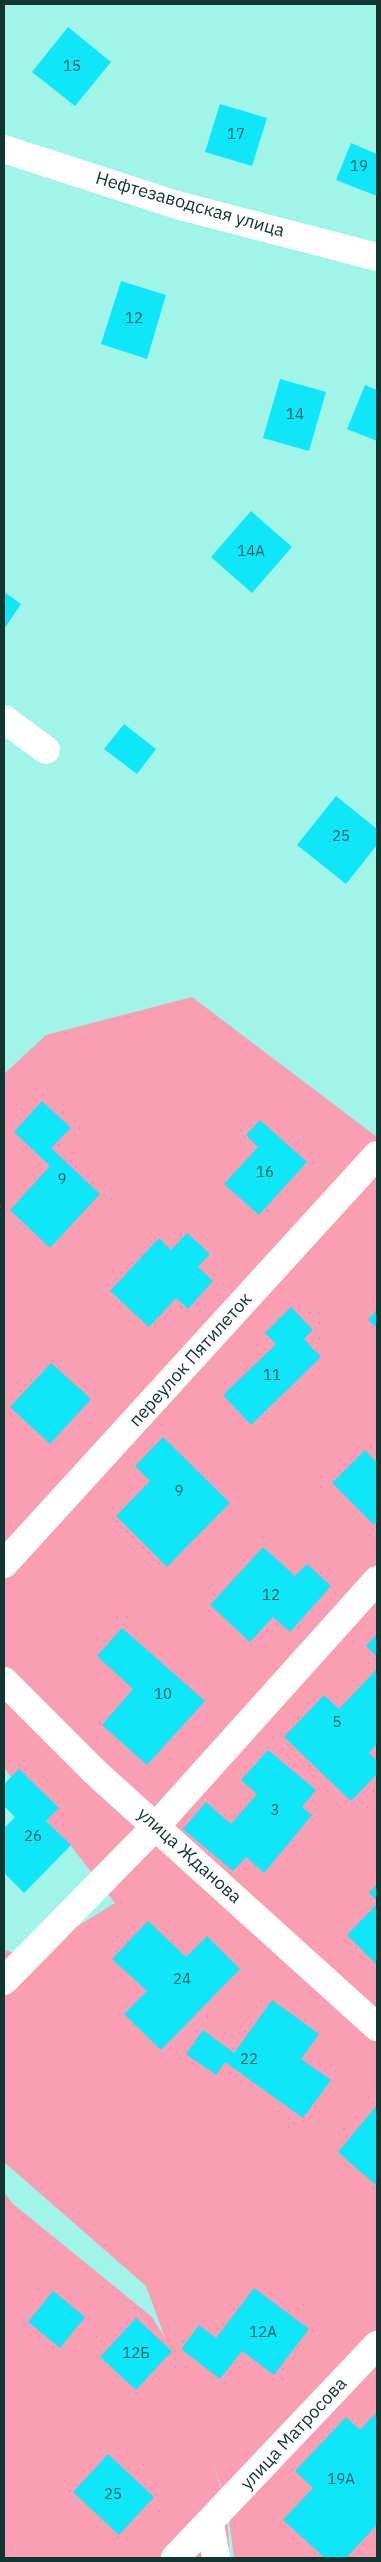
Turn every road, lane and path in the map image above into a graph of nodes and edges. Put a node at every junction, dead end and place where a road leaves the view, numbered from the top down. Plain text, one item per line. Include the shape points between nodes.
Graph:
1 (4, 149) edge
2 (377, 257) edge
3 (4, 719) edge
4 (46, 750) dead end
5 (377, 1155) edge
6 (4, 1564) edge
7 (377, 1580) edge
8 (4, 1681) edge
9 (156, 1826) junction
10 (4, 1981) edge
11 (377, 2027) edge
12 (377, 2345) edge
13 (210, 2523) junction
14 (176, 2558) edge
15 (216, 2558) edge

1 - 2 street, Нефтезаводская улица via 177,205
3 - 4 street
5 - 6 street, переулок Пятилеток
7 - 9 street
8 - 9 street, улица Жданова via 95,1772
9 - 10 street
9 - 11 street, улица Жданова
12 - 13 street, улица Матросова
13 - 14 street, улица Матросова
13 - 15 street

